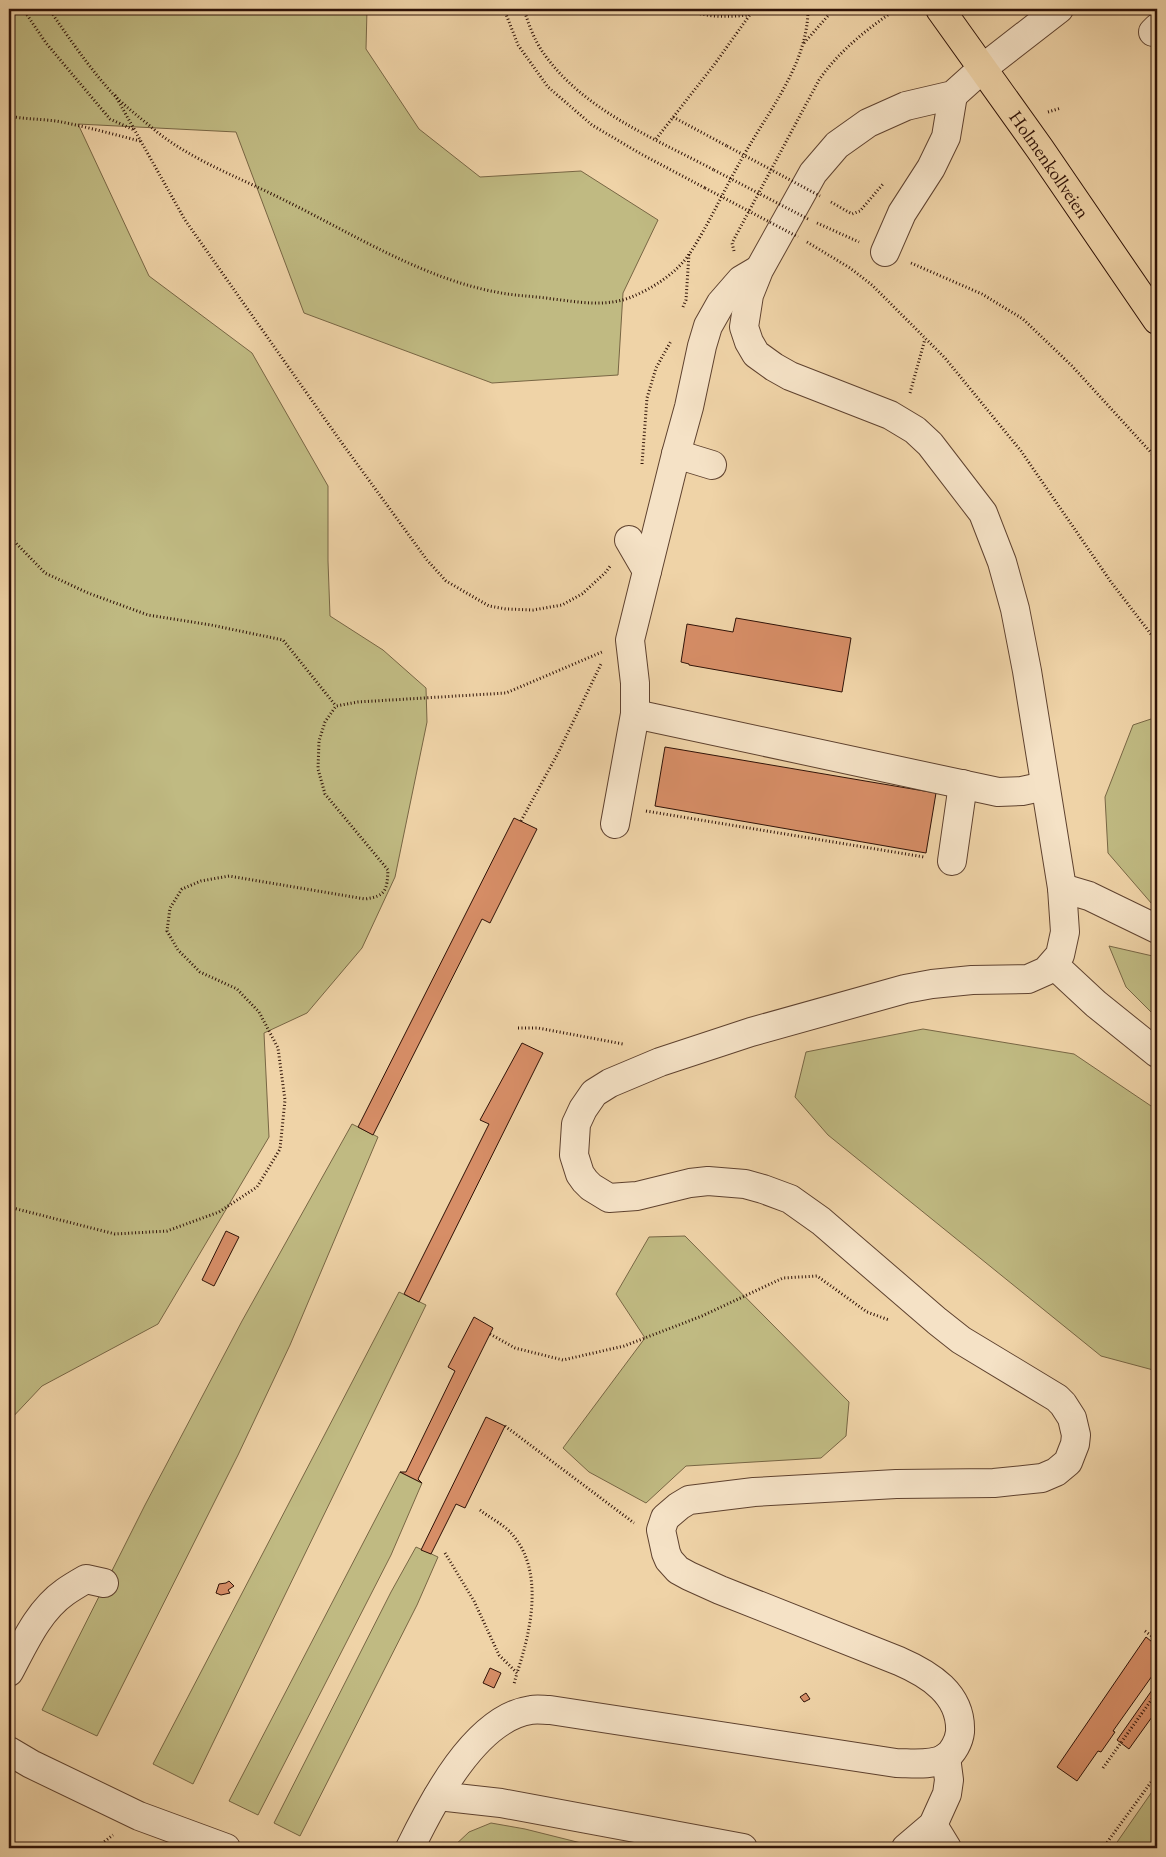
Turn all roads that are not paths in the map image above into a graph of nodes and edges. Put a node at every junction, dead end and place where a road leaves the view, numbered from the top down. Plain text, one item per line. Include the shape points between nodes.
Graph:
1 (940, 9) edge
2 (1059, 9) edge
3 (983, 68) junction
4 (953, 94) junction
5 (885, 252) road end
6 (750, 275) junction
7 (1157, 320) edge
8 (676, 454) junction
9 (712, 464) dead end
10 (629, 540) road end
11 (648, 571) junction
12 (635, 714) junction
13 (963, 784) junction
14 (1045, 786) junction
15 (615, 824) dead end
16 (952, 861) road end
17 (1062, 888) junction
18 (1157, 929) edge
19 (1053, 964) junction
20 (1157, 1053) edge
21 (104, 1583) dead end
22 (9, 1672) edge
23 (9, 1751) edge
24 (946, 1758) junction
25 (438, 1796) junction
26 (932, 1826) junction
27 (226, 1848) edge
28 (410, 1848) edge
29 (743, 1848) edge
30 (906, 1848) edge
31 (947, 1848) edge

1 - 3 main road, Holmenkollveien
2 - 3 street
3 - 4 street
3 - 7 main road, Holmenkollveien
4 - 5 street via 946,137 931,168 902,213
4 - 6 street via 906,106 868,123 837,145 813,173
6 - 8 street via 721,303 708,326
6 - 14 street via 744,327 756,354 790,376 901,420 930,444 945,476 983,512 1015,609
8 - 9 street
8 - 11 street
10 - 11 street
11 - 12 street via 630,640
12 - 13 street
12 - 15 street
13 - 14 street via 998,792
13 - 16 street
14 - 17 street
17 - 18 street via 1089,896
17 - 19 street via 1065,932 1060,955
19 - 20 street
19 - 24 street via 1028,979 972,980 905,989 671,1058 601,1088 594,1093 576,1124 574,1155 580,1174 591,1187 609,1198 637,1196 708,1181 763,1189 790,1200 808,1211 961,1340 1046,1390 1063,1404 1072,1418 1076,1435 1068,1462 1042,1478 994,1483 798,1488 690,1500 665,1518 661,1530 663,1542 669,1560 678,1570 720,1590 899,1661 927,1675 943,1688 959,1714 959,1736
21 - 22 street via 86,1579 64,1592 29,1633
23 - 27 street via 123,1808
24 - 25 street via 936,1762 896,1763 550,1710 531,1710 515,1714 488,1732 459,1762
24 - 26 street via 947,1794
25 - 28 street
25 - 29 street via 501,1803
26 - 30 street
26 - 31 street

